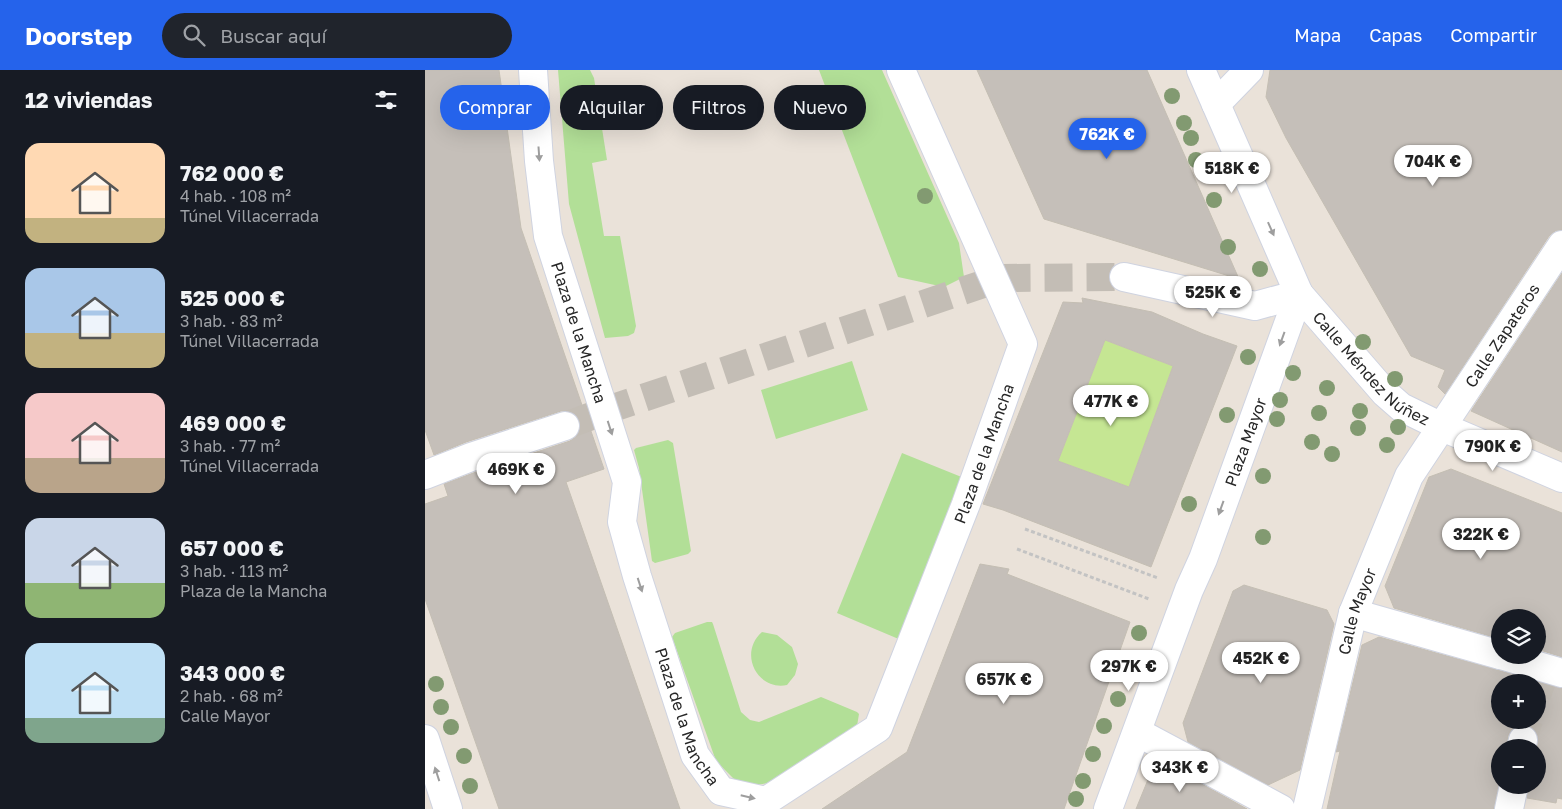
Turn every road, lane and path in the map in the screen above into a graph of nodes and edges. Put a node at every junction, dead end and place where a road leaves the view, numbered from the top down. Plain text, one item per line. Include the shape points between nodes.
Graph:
1 (533, 70) edge
2 (901, 70) edge
3 (1201, 70) edge
4 (1249, 70) edge
5 (1216, 104) junction
6 (1562, 245) edge
7 (1124, 277) tunnel mouth
8 (1299, 294) junction
9 (565, 426) tunnel mouth
10 (1441, 426) junction
11 (425, 475) edge
12 (1562, 478) edge
13 (1025, 529) dead end
14 (1017, 549) dead end
15 (1141, 572) dead end
16 (1157, 578) dead end
17 (1154, 585) dead end
18 (1151, 593) dead end
19 (1353, 612) junction
20 (1491, 652) edge
21 (1526, 664) edge
22 (1550, 673) edge
23 (1137, 732) junction
24 (425, 739) edge
25 (1512, 794) edge
26 (448, 809) edge
27 (1107, 809) edge
28 (1281, 809) edge
29 (1307, 809) edge
30 (1509, 809) edge

1 -> 2 street, Plaza de la Mancha via 548,236 627,482 622,522 637,576 695,755 721,791 766,801 878,728 966,504 1023,344
3 - 5 street, Calle Méndez Núñez
4 - 5 street
5 -> 8 street, Calle Méndez Núñez
6 - 10 street, Calle Zapateros
7 - 8 street via 1255,306
8 - 10 street, Calle Méndez Núñez via 1385,393 1401,407
8 -> 23 street, Plaza Mayor
9 - 11 street
10 - 12 street, Calle Méndez Núñez
10 - 19 street, Calle Mayor via 1409,476
13 - 15 path
14 - 18 path via 1149,600
16 - 17 path
19 - 20 street
19 - 29 street, Calle Mayor
21 - 22 street
23 - 27 street, Plaza Mayor
23 - 28 street
26 -> 24 street
25 - 30 street

